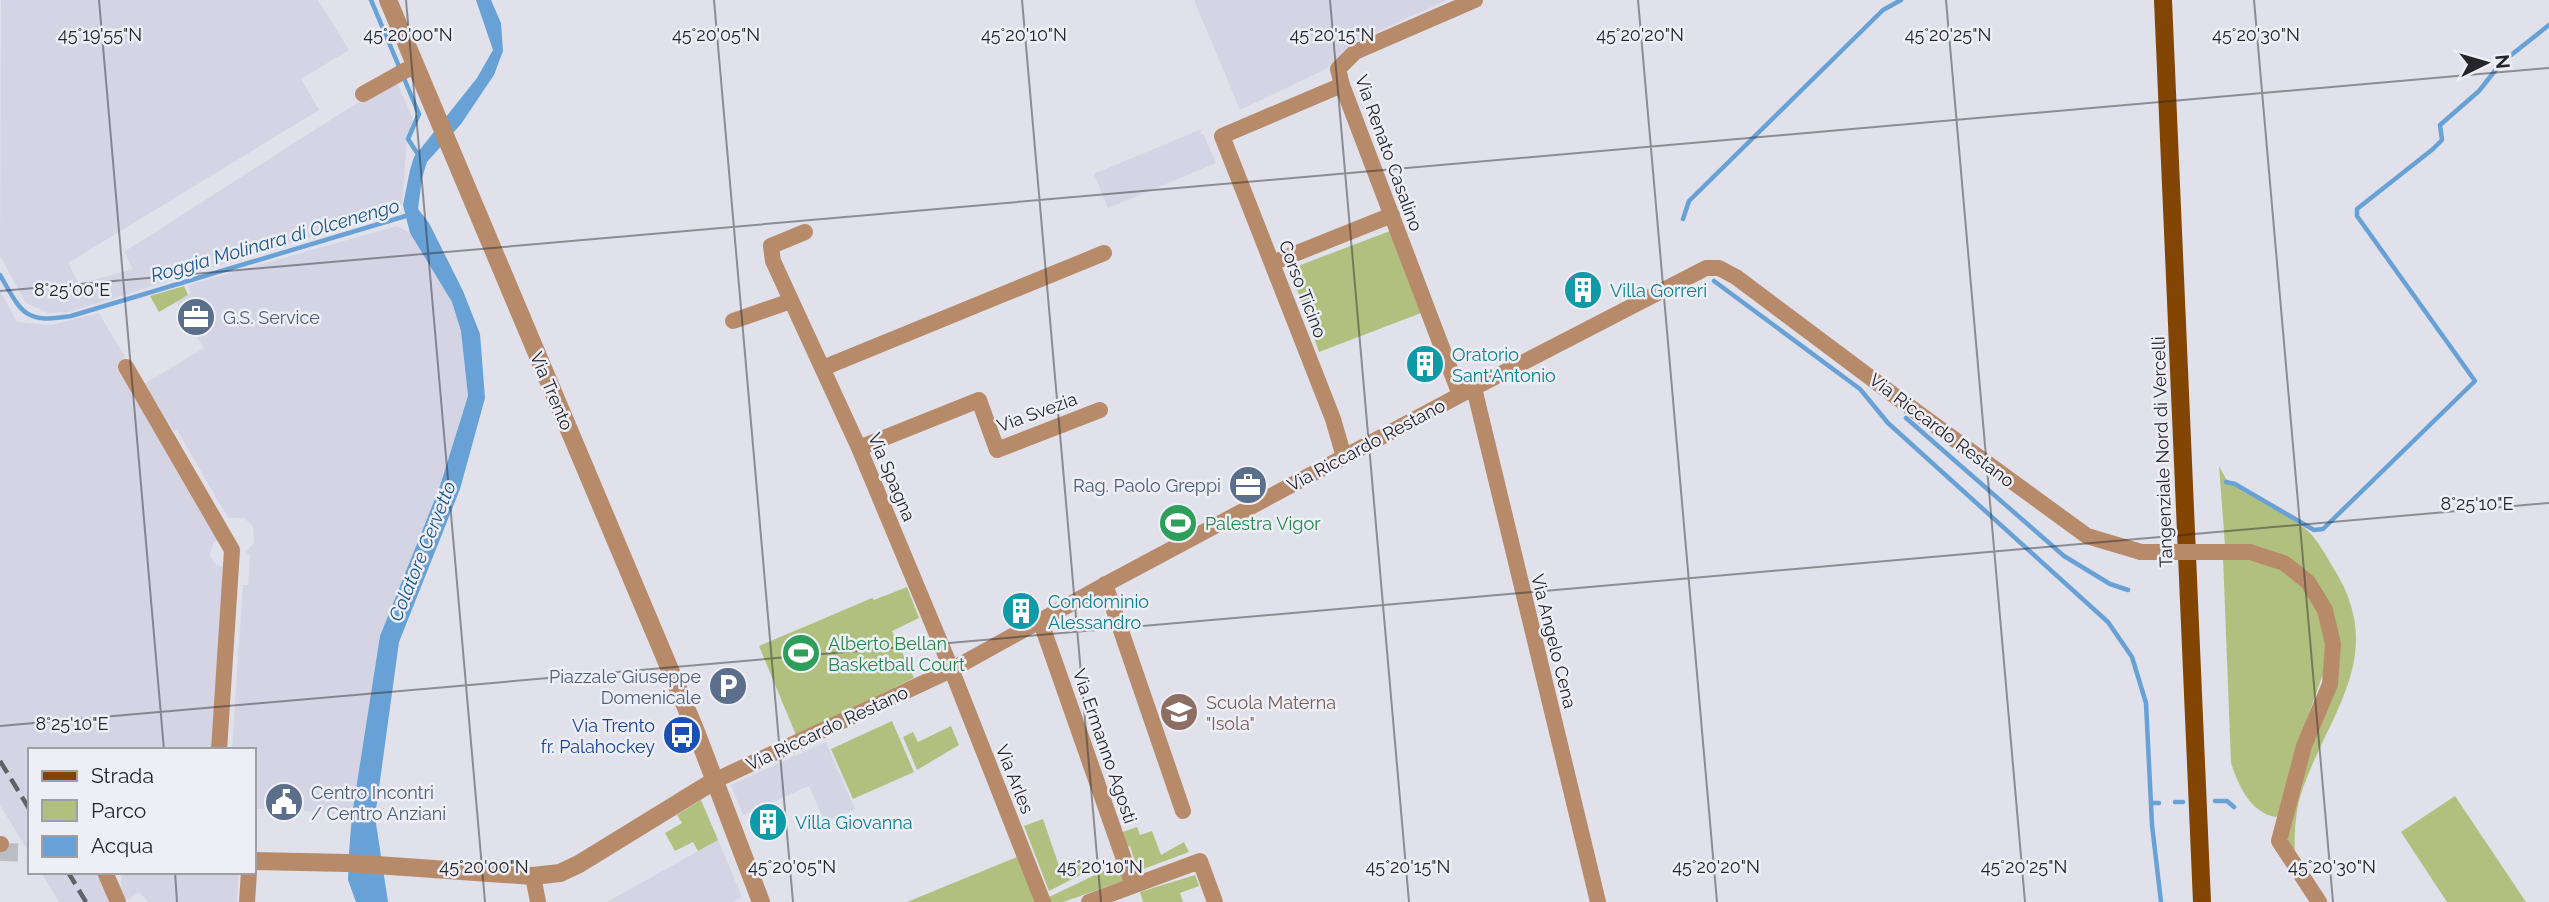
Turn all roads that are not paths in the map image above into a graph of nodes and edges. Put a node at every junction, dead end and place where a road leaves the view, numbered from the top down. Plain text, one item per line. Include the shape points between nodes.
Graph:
1 (388, 0) edge
2 (1475, 0) edge
3 (2163, 0) edge
4 (405, 71) junction
5 (1342, 85) junction
6 (363, 94) dead end
7 (1392, 215) junction
8 (805, 232) dead end
9 (1104, 253) dead end
10 (1272, 263) junction
11 (791, 301) junction
12 (733, 321) dead end
13 (126, 367) dead end
14 (823, 368) junction
15 (1467, 391) junction
16 (1100, 410) dead end
17 (859, 448) junction
18 (1344, 457) junction
19 (1105, 584) junction
20 (1040, 620) junction
21 (951, 670) junction
22 (219, 748) edge
23 (715, 781) junction
24 (1183, 811) dead end
25 (256, 861) edge
26 (106, 874) edge
27 (249, 874) edge
28 (533, 876) junction
29 (1133, 885) junction
30 (118, 902) edge
31 (247, 902) edge
32 (538, 902) edge
33 (761, 902) edge
34 (1043, 902) edge
35 (1089, 902) edge
36 (1214, 902) edge
37 (1598, 902) edge
38 (2202, 902) edge
39 (2319, 902) edge

1 - 4 street, Via Trento
2 - 5 street, Via Renato Casalino via 1355,52 1338,69
3 - 38 main road, Tangenziale Nord di Vercelli
4 - 6 street
4 - 23 street, Via Trento via 435,113
5 - 7 street, Via Renato Casalino
5 - 10 street, Corso Ticino via 1222,135
7 - 10 street
7 - 15 street, Via Renato Casalino
8 - 11 street, Via Spagna via 771,246
9 - 14 street
10 - 18 street, Corso Ticino
11 - 12 street
11 - 14 street, Via Spagna
13 - 22 street via 232,550
14 - 17 street, Via Spagna
15 - 18 street, Via Riccardo Restano
15 - 37 street, Via Angelo Cena
15 - 39 street, Via Riccardo Restano, bridge via 1706,268 1719,268 1736,276 2087,536 2140,552 2250,552 2284,562 2308,582 2325,610 2333,644 2330,684 2304,746 2279,841
16 - 17 street, Via Svezia via 997,450 979,400
17 - 21 street, Via Spagna
18 - 19 street, Via Riccardo Restano
19 - 20 street, Via Riccardo Restano
19 - 24 street
20 - 21 street, Via Riccardo Restano
20 - 29 street, Via Ermanno Agosti
21 - 23 street, Via Riccardo Restano
21 - 34 street, Via Arles
23 - 28 street, Via Riccardo Restano via 579,864 560,873
23 - 33 street, Via Trento
25 - 28 street, Via Riccardo Restano
26 - 30 street
27 - 31 street
28 - 32 street
29 - 35 street
29 - 36 street via 1200,861

